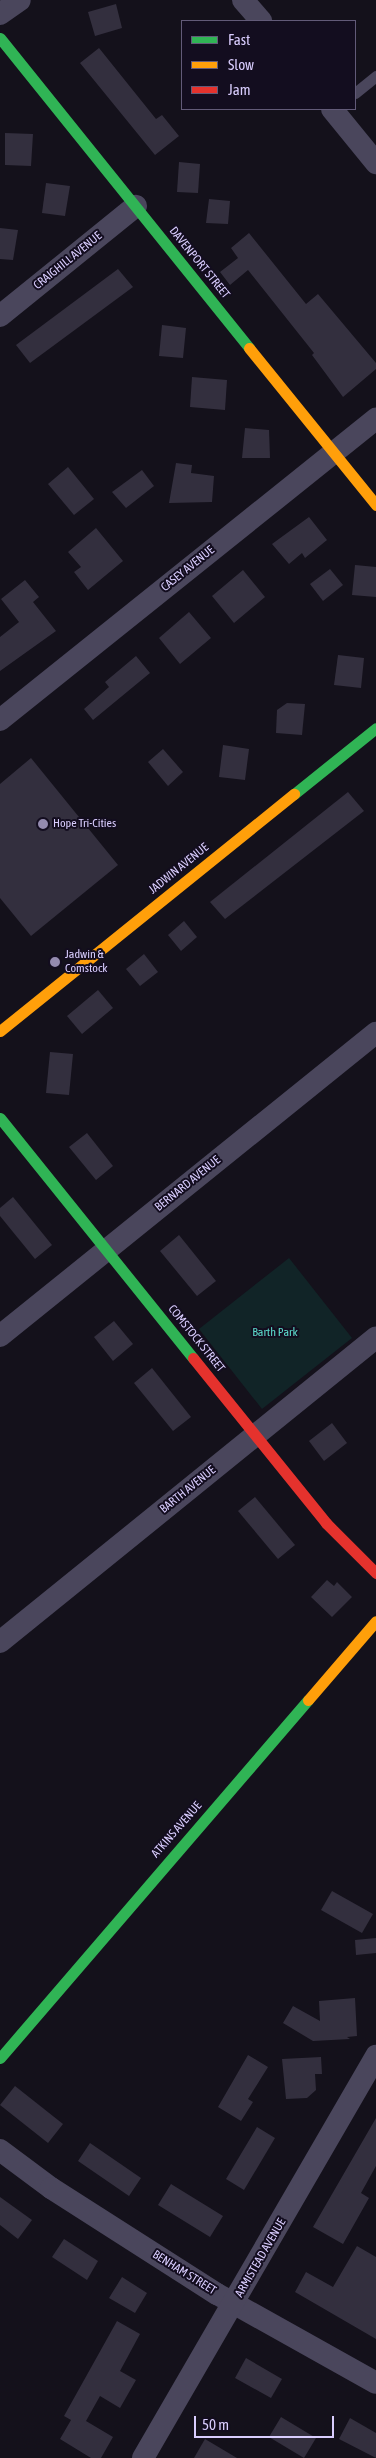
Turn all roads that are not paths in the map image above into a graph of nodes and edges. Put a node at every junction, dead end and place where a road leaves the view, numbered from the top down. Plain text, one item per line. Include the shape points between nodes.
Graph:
1 (20, 0) edge
2 (243, 0) edge
3 (0, 14) edge
4 (260, 20) edge
5 (0, 38) edge
6 (376, 76) edge
7 (356, 92) edge
8 (334, 110) edge
9 (376, 163) edge
10 (136, 206) junction
11 (0, 316) edge
12 (376, 419) edge
13 (333, 452) junction
14 (376, 505) edge
15 (0, 720) edge
16 (376, 728) edge
17 (0, 1031) edge
18 (376, 1033) edge
19 (0, 1118) edge
20 (106, 1250) junction
21 (0, 1336) edge
22 (376, 1338) edge
23 (256, 1435) junction
24 (376, 1573) edge
25 (376, 1621) edge
26 (0, 1642) edge
27 (376, 2056) edge
28 (0, 2058) edge
29 (0, 2150) edge
30 (234, 2304) junction
31 (376, 2384) edge
32 (143, 2458) edge

1 - 3 street
2 - 4 street
5 - 10 street, DAVENPORT STREET
6 - 7 lane
8 - 9 street
10 - 11 street, CRAIGHILL AVENUE
10 - 13 street, DAVENPORT STREET
12 - 13 street, CASEY AVENUE
13 - 14 street, DAVENPORT STREET
13 - 15 street, CASEY AVENUE
16 - 17 street, JADWIN AVENUE
18 - 20 street, BERNARD AVENUE
19 - 20 street, COMSTOCK STREET
20 - 21 street, BERNARD AVENUE
20 - 23 street, COMSTOCK STREET
22 - 23 street, BARTH AVENUE
23 - 24 street, COMSTOCK STREET via 326,1523
23 - 26 street, BARTH AVENUE
25 - 28 street, ATKINS AVENUE
27 - 30 street, ARMISTEAD AVENUE
29 - 30 street, BENHAM STREET via 51,2188
30 - 31 street, BENHAM STREET
30 - 32 street, ARMISTEAD AVENUE

